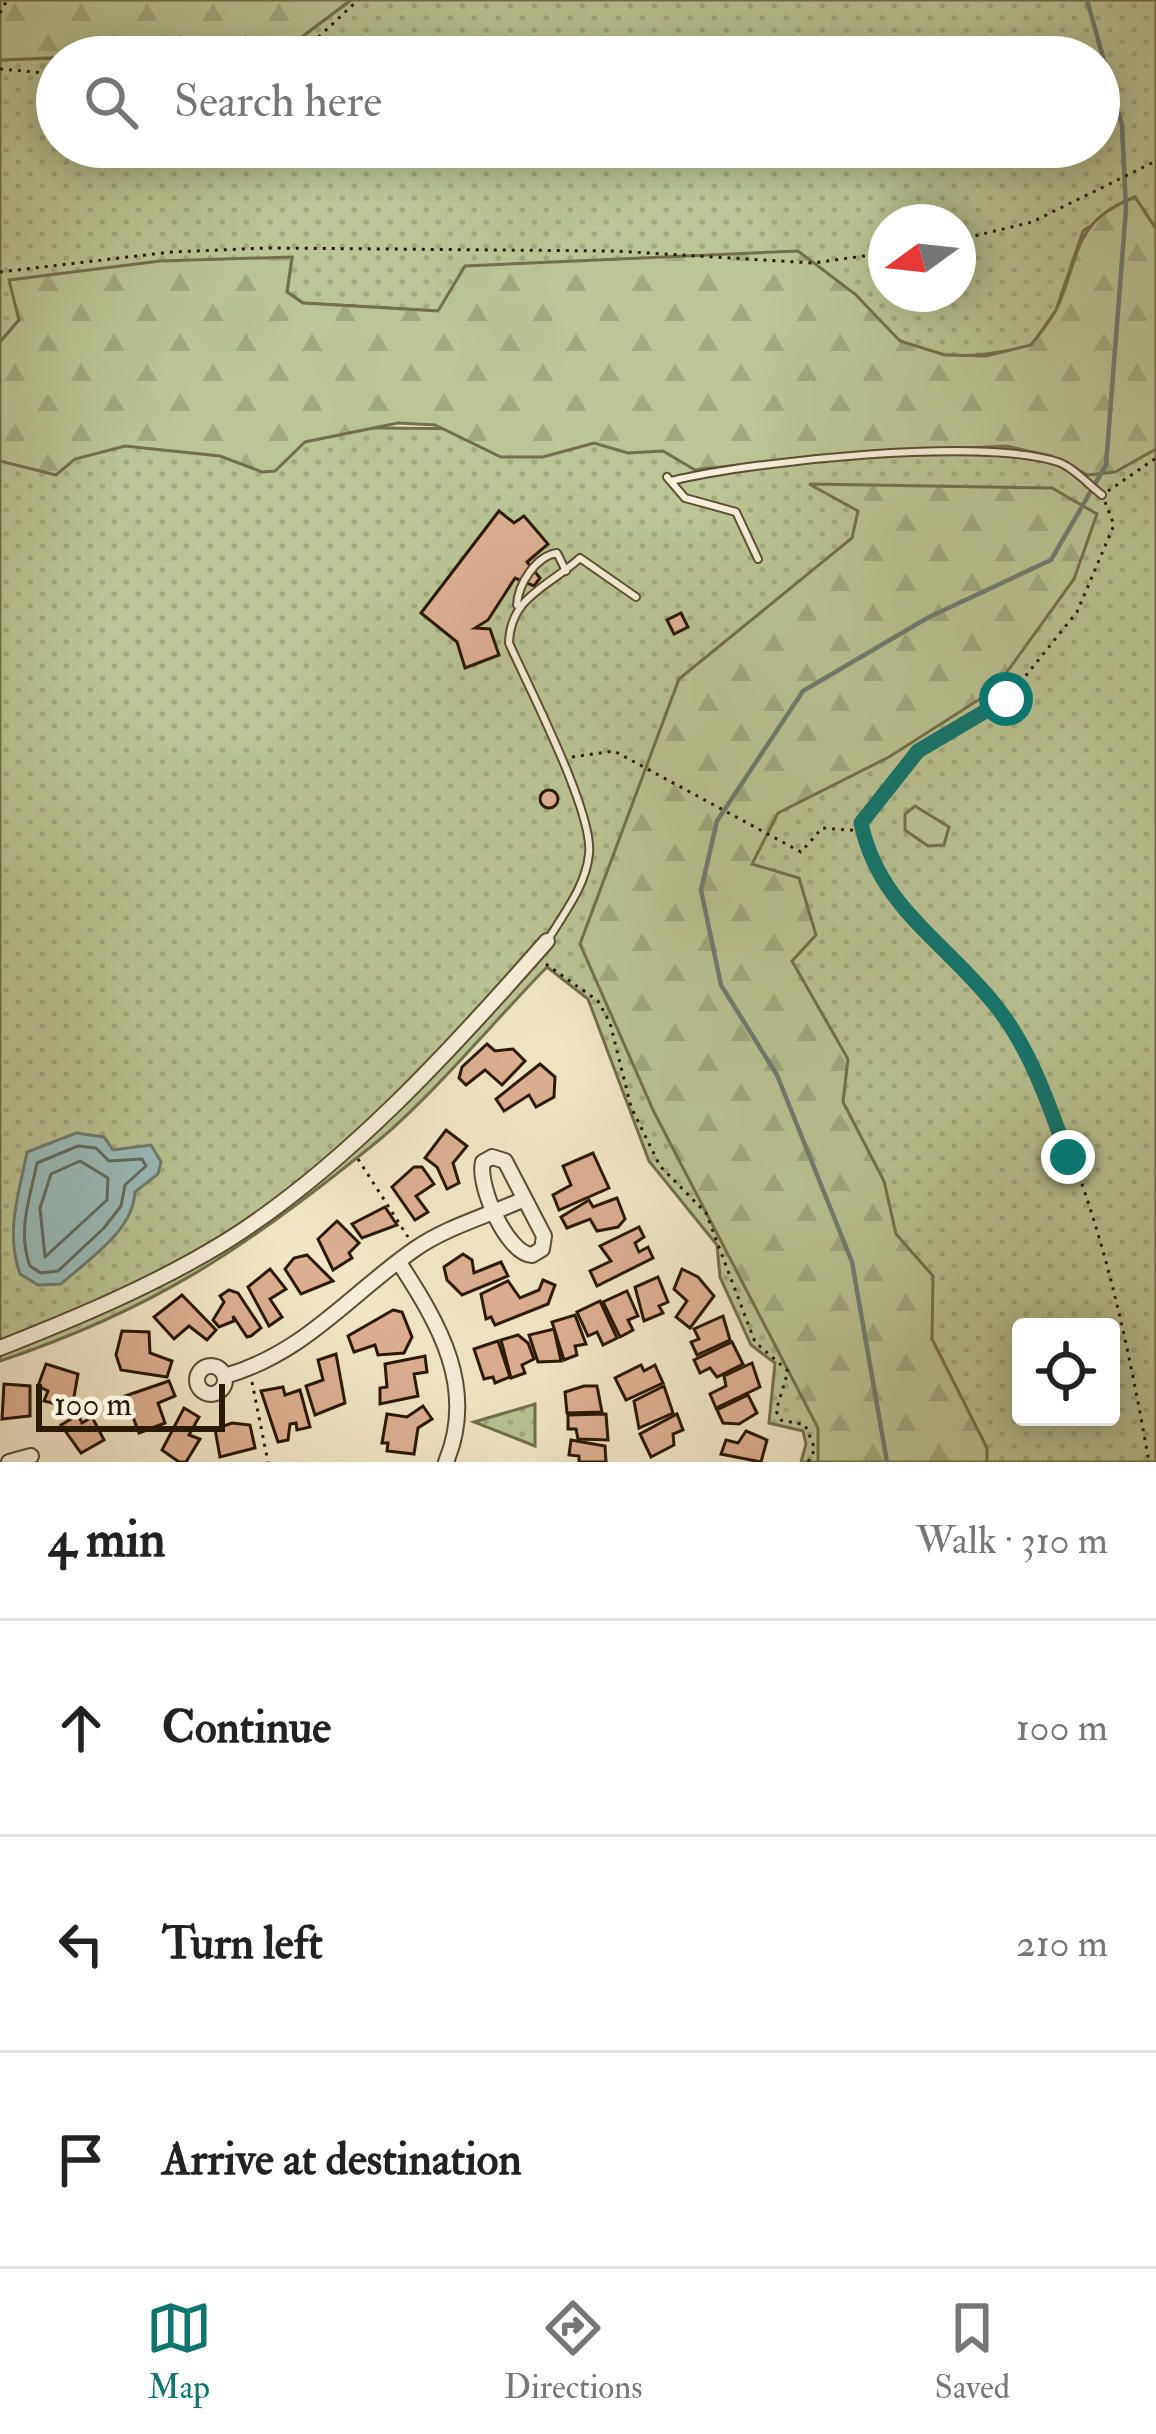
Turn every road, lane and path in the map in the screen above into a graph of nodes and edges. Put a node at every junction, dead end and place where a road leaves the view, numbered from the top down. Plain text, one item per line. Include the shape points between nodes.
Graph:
1 (7, 0) edge
2 (358, 0) edge
3 (0, 13) edge
4 (320, 36) edge
5 (0, 69) edge
6 (36, 72) edge
7 (1156, 161) edge
8 (976, 235) edge
9 (868, 256) edge
10 (0, 272) edge
11 (1156, 458) edge
12 (1102, 495) junction
13 (758, 559) dead end
14 (566, 571) junction
15 (636, 597) dead end
16 (517, 605) junction
17 (559, 758) junction
18 (862, 831) junction
19 (547, 941) joint
20 (535, 974) dead end
21 (356, 1156) dead end
22 (524, 1199) junction
23 (497, 1212) junction
24 (415, 1249) junction
25 (400, 1264) junction
26 (0, 1348) edge
27 (250, 1369) junction
28 (225, 1376) dead end
29 (31, 1456) dead end
30 (9, 1462) edge
31 (268, 1462) edge
32 (446, 1462) edge
33 (808, 1462) edge
34 (1149, 1462) edge

1 - 3 path
2 - 4 path
5 - 6 path
7 - 8 path via 1051,214
9 - 10 path via 813,263 615,251 268,248
11 - 12 path
12 - 13 lane via 1061,462 994,452 669,479 685,497 736,512
12 - 18 path via 1114,525 1077,612 1006,699 918,751
14 - 15 lane via 580,558
14 - 16 lane
14 - 16 lane via 557,553 541,558
16 - 17 lane via 509,643
17 - 18 path via 614,751 801,852 823,828
17 - 19 lane via 590,850 583,881
18 - 34 path via 868,859 902,913 997,1006 1040,1079 1123,1316
19 - 26 street via 350,1145 226,1241 82,1316
20 - 33 path via 547,963 598,1001 631,1107 660,1166 706,1213 754,1342 783,1360 788,1371 776,1411 805,1425 815,1449
21 - 24 path
22 - 23 street
22 - 23 street via 505,1161 492,1156 480,1173
22 - 23 street via 544,1236 532,1255 515,1247
23 - 24 street
24 - 25 street
25 - 27 street via 321,1330
25 - 32 street via 454,1365 457,1410
27 - 28 street
27 - 31 path
29 - 30 street

